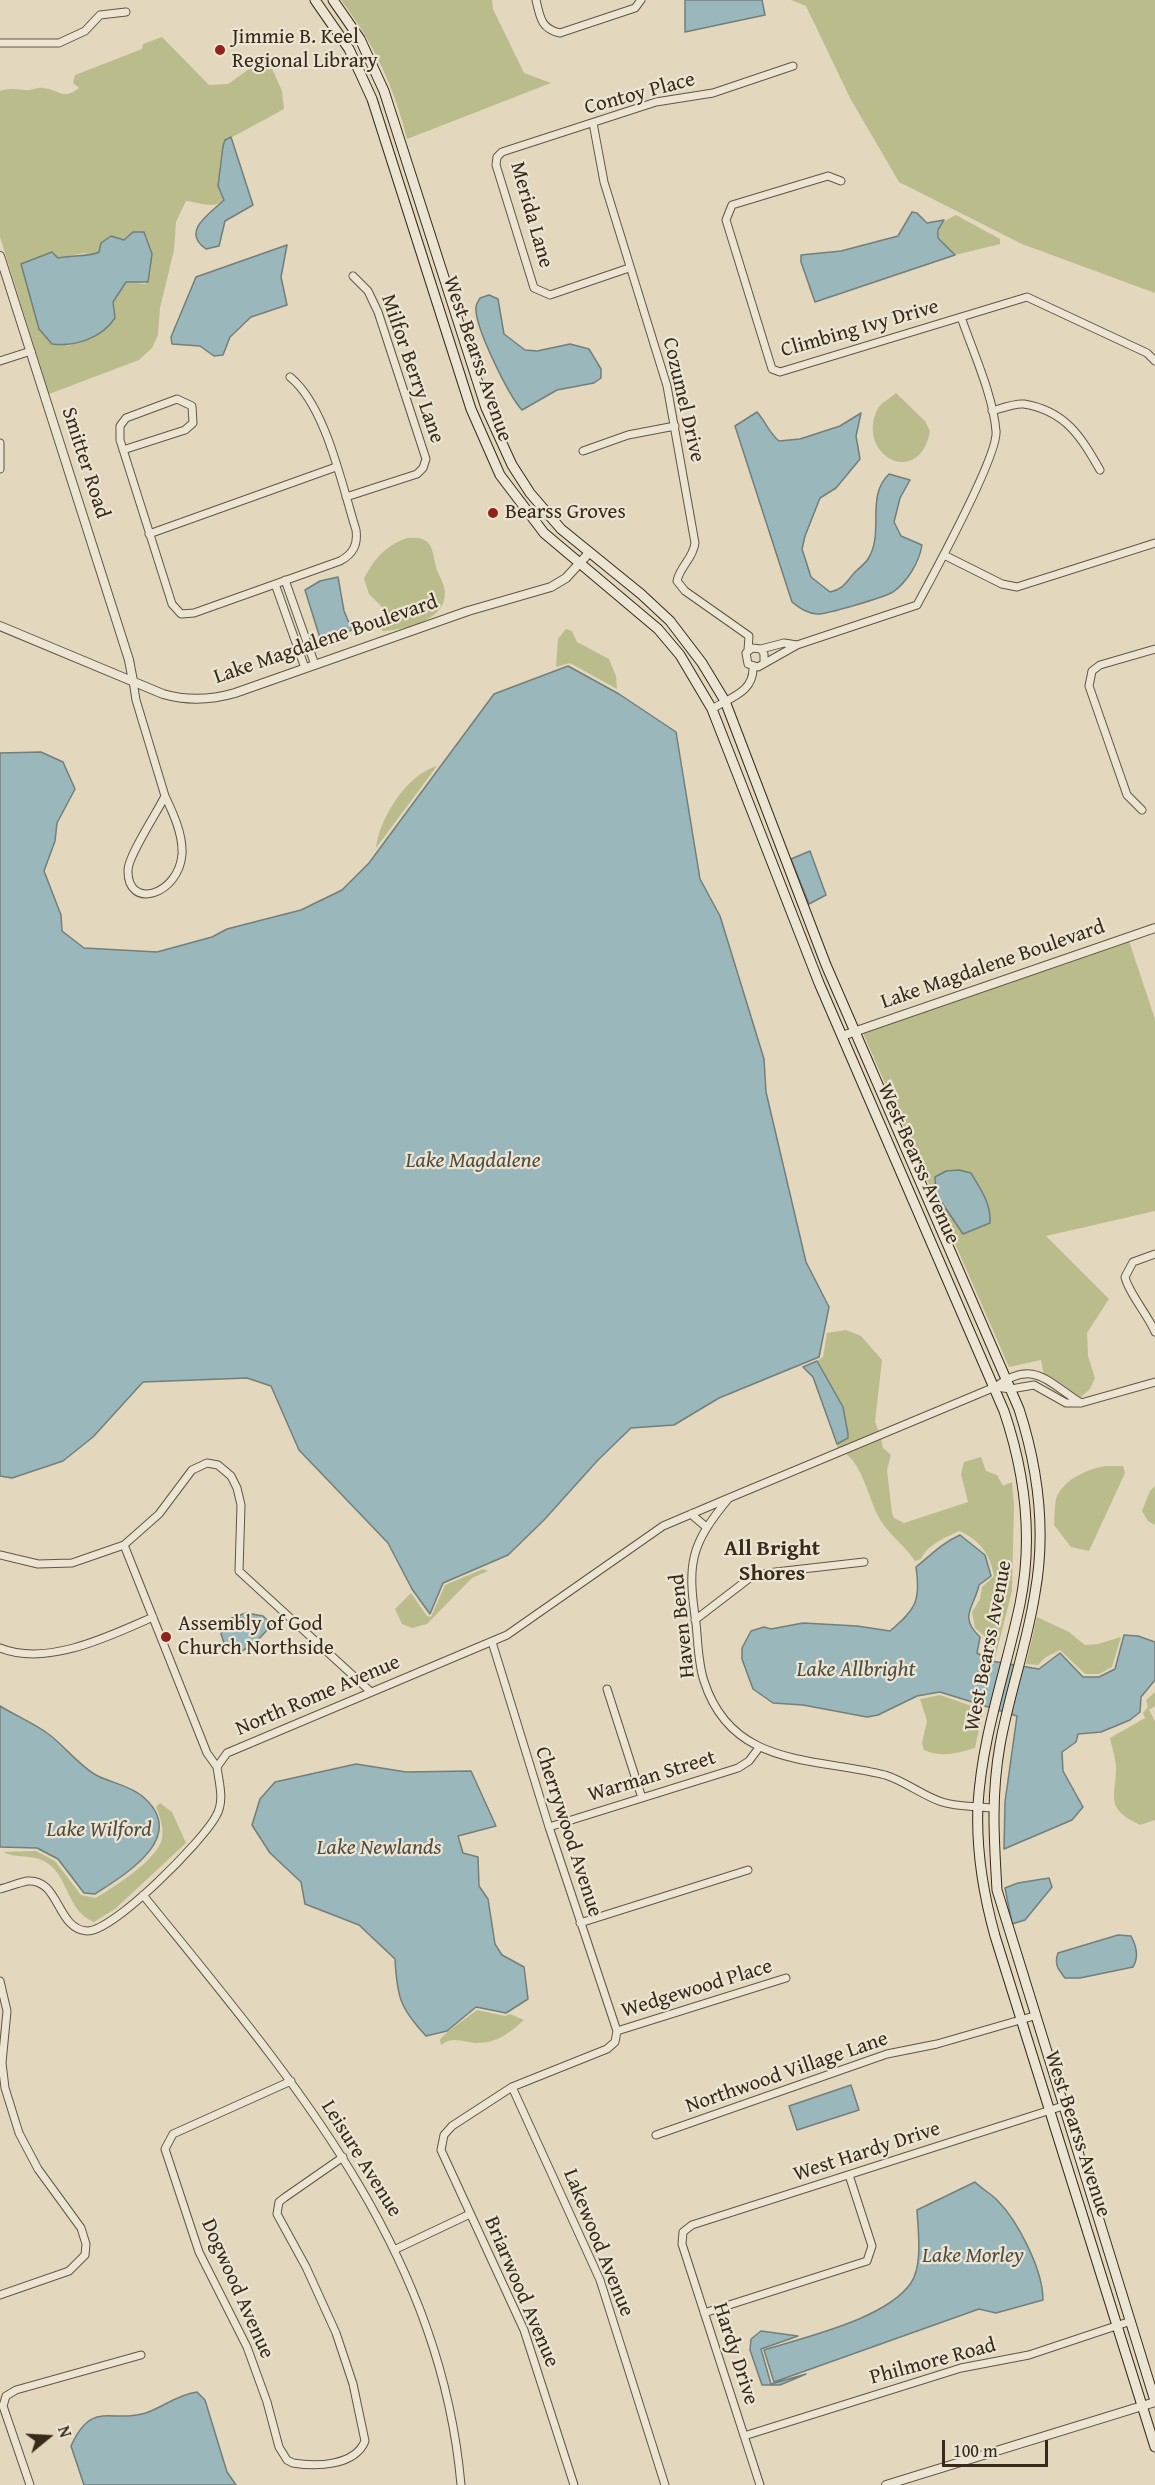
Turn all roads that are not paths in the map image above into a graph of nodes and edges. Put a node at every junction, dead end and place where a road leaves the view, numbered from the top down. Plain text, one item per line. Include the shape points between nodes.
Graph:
1 (315, 0) edge
2 (333, 0) edge
3 (536, 0) edge
4 (641, 0) edge
5 (126, 12) dead end
6 (0, 43) edge
7 (793, 66) dead end
8 (592, 123) junction
9 (497, 157) joint
10 (841, 181) dead end
11 (0, 256) edge
12 (629, 268) junction
13 (352, 276) dead end
14 (961, 317) junction
15 (31, 351) junction
16 (0, 361) edge
17 (1155, 361) edge
18 (290, 377) dead end
19 (992, 411) junction
20 (675, 426) junction
21 (0, 443) edge
22 (123, 450) junction
23 (583, 451) dead end
24 (336, 468) junction
25 (0, 469) edge
26 (1100, 470) dead end
27 (346, 497) junction
28 (149, 534) junction
29 (1155, 543) edge
30 (588, 554) junction
31 (944, 555) junction
32 (579, 564) junction
33 (285, 580) junction
34 (274, 584) junction
35 (297, 614) junction
36 (287, 618) junction
37 (0, 626) edge
38 (797, 645) junction
39 (760, 649) junction
40 (1155, 649) edge
41 (748, 650) junction
42 (764, 661) junction
43 (315, 665) junction
44 (753, 667) junction
45 (305, 668) junction
46 (133, 681) junction
47 (725, 701) junction
48 (712, 709) junction
49 (165, 796) junction
50 (1142, 810) dead end
51 (1155, 928) edge
52 (854, 1032) junction
53 (842, 1036) junction
54 (1155, 1254) edge
55 (1155, 1332) edge
56 (1006, 1379) junction
57 (1155, 1382) edge
58 (995, 1387) junction
59 (1057, 1388) junction
60 (1011, 1389) junction
61 (1053, 1395) junction
62 (1081, 1403) junction
63 (729, 1498) junction
64 (691, 1514) junction
65 (705, 1526) junction
66 (124, 1545) junction
67 (0, 1555) edge
68 (864, 1562) dead end
69 (1024, 1574) junction
70 (1038, 1575) junction
71 (153, 1617) junction
72 (695, 1620) junction
73 (492, 1642) junction
74 (0, 1648) edge
75 (608, 1689) dead end
76 (371, 1692) junction
77 (758, 1749) junction
78 (217, 1767) junction
79 (642, 1798) junction
80 (978, 1806) junction
81 (992, 1808) junction
82 (549, 1827) junction
83 (748, 1870) dead end
84 (0, 1889) edge
85 (143, 1895) junction
86 (580, 1923) junction
87 (1011, 1944) junction
88 (999, 1948) junction
89 (786, 1978) dead end
90 (0, 1982) edge
91 (1034, 2016) junction
92 (1022, 2020) junction
93 (616, 2031) junction
94 (291, 2080) junction
95 (512, 2087) junction
96 (1063, 2106) junction
97 (1051, 2111) junction
98 (656, 2135) dead end
99 (343, 2157) junction
100 (849, 2175) junction
101 (1093, 2202) junction
102 (1081, 2206) junction
103 (470, 2214) junction
104 (683, 2232) joint
105 (396, 2249) junction
106 (0, 2295) edge
107 (704, 2313) junction
108 (1131, 2321) junction
109 (1118, 2325) junction
110 (141, 2355) dead end
111 (1155, 2402) edge
112 (1142, 2406) junction
113 (744, 2436) junction
114 (1155, 2447) edge
115 (911, 2481) edge
116 (30, 2485) edge
117 (461, 2485) edge
118 (574, 2485) edge
119 (664, 2485) edge
120 (760, 2485) edge
121 (886, 2485) edge

1 - 32 main road, West Bearss Avenue via 345,44 372,99 471,409 490,456 529,516
2 - 30 main road, West Bearss Avenue via 360,39 384,91 502,447 540,506
3 - 4 street via 541,22 560,33 635,8
5 - 6 street via 100,15 85,31 59,43
7 - 8 street, Contoy Place via 713,93 656,102
8 - 9 street, Contoy Place via 502,152
8 - 12 street, Cozumel Drive
9 - 12 street, Merida Lane via 496,165 534,288 550,295
10 - 14 street, Climbing Ivy Drive via 828,176 732,205 726,213 772,369 780,372
11 - 15 street, Smitter Road
12 - 20 street, Cozumel Drive via 667,386
13 - 27 street, Milfor Berry Lane via 368,291 378,312 426,459 417,474
14 - 17 street, Climbing Ivy Drive via 1027,297 1147,353
14 - 19 street
15 - 16 street
15 - 46 street, Smitter Road
18 - 24 street via 313,405
19 - 26 street via 1023,404 1063,419 1079,434
19 - 31 street via 996,443
20 - 23 street via 628,435
20 - 41 street, Cozumel Drive via 695,543 694,554 677,581 685,591 749,636
21 - 25 street
22 - 22 street via 185,430 194,418 192,406 177,399 126,418 119,431
22 - 28 street
24 - 27 street
24 - 28 street
27 - 33 street via 357,537 353,551 339,561
28 - 34 street via 172,604 181,614 194,613
29 - 31 street via 1017,587 1002,584
30 - 32 street, Lake Magdalene Boulevard
30 - 47 main road, West Bearss Avenue via 663,613 690,646
31 - 38 street via 917,605
32 - 43 street, Lake Magdalene Boulevard via 551,587 468,611
32 - 48 main road, West Bearss Avenue via 658,629 680,655
33 - 34 street
33 - 35 street
34 - 36 street
35 - 36 street
35 - 43 street
36 - 45 street
37 - 46 street, Lake Magdalene Boulevard
38 - 39 street via 784,643
38 - 42 street
39 - 41 street
39 - 42 street
40 - 50 street via 1100,665 1092,671 1089,686 1128,795
41 - 44 street via 746,660
42 - 44 street
43 - 45 street, Lake Magdalene Boulevard
44 - 47 street via 754,679 747,689
45 - 46 street, Lake Magdalene Boulevard via 213,698 173,697
46 - 49 street
47 - 48 street
47 - 52 main road, West Bearss Avenue
48 - 53 main road, West Bearss Avenue
49 - 49 street via 182,854 168,885 150,895 134,888 129,864
51 - 52 street, Lake Magdalene Boulevard
52 - 53 street, Lake Magdalene Boulevard
52 - 56 main road, West Bearss Avenue
53 - 58 main road, West Bearss Avenue
54 - 55 street via 1133,1262 1125,1277
56 - 58 street, Haven Bend
56 - 59 street, Haven Bend via 1025,1372 1035,1373
56 - 60 main road, West Bearss Avenue
57 - 62 street
58 - 60 street, Haven Bend
58 - 63 street, Haven Bend
58 - 69 main road, West Bearss Avenue via 1014,1441 1023,1491
59 - 61 street
59 - 62 street, Haven Bend
60 - 61 street, Haven Bend via 1034,1385
60 - 70 main road, West Bearss Avenue via 1028,1440 1037,1489
61 - 62 street, Haven Bend via 1066,1403
63 - 64 street, North Rome Avenue
63 - 65 street, Haven Bend
64 - 65 street
64 - 73 street, North Rome Avenue via 663,1526 518,1629
65 - 72 street, Haven Bend via 693,1555
66 - 67 street via 72,1563 38,1564
66 - 71 street
66 - 76 street via 159,1514 192,1470 207,1463 218,1465 231,1476 241,1505 238,1571
68 - 72 street via 751,1577
69 - 70 street
69 - 80 main road, West Bearss Avenue via 993,1710
70 - 81 main road, West Bearss Avenue via 1000,1744
71 - 74 street via 74,1648 28,1653
71 - 78 street via 207,1753
72 - 77 street, Haven Bend via 703,1678 711,1701 731,1729
73 - 76 street, North Rome Avenue
73 - 82 street, Cherrywood Avenue
75 - 79 street
76 - 78 street, North Rome Avenue via 250,1741 227,1753
77 - 79 street, Warman Street via 738,1768
77 - 80 street, Haven Bend via 887,1776 944,1803
78 - 85 street via 222,1797 217,1815
79 - 82 street, Warman Street
80 - 81 street, Haven Bend
80 - 88 main road, West Bearss Avenue via 984,1888
81 - 87 main road, West Bearss Avenue via 997,1890
82 - 86 street, Cherrywood Avenue
83 - 86 street
84 - 85 street via 28,1881 39,1883 51,1892 66,1920 88,1931 100,1928
85 - 94 street, Leisure Avenue
86 - 93 street, Cherrywood Avenue
87 - 88 street
87 - 91 main road, West Bearss Avenue
88 - 92 main road, West Bearss Avenue
89 - 93 street, Wedgewood Place
90 - 106 street via 7,2011 2,2063 5,2088 19,2133 38,2169 71,2212 86,2244 85,2255 69,2271
91 - 92 street, Northwood Village Lane
91 - 96 main road, West Bearss Avenue
92 - 97 main road, West Bearss Avenue
92 - 98 street, Northwood Village Lane via 887,2054
93 - 95 street via 615,2042 607,2049
94 - 99 street, Leisure Avenue
94 - 99 street, Dogwood Avenue via 173,2134 166,2143 166,2155 199,2252 254,2363 282,2455 299,2464 341,2461 357,2455 364,2441 359,2407 327,2312 277,2208 284,2198
95 - 103 street, Briarwood Avenue via 444,2135 441,2150
95 - 119 street, Lakewood Avenue via 600,2280
96 - 97 street, West Hardy Drive
96 - 101 main road, West Bearss Avenue
97 - 100 street, West Hardy Drive
97 - 102 main road, West Bearss Avenue
99 - 105 street, Leisure Avenue
100 - 104 street, West Hardy Drive via 692,2225
100 - 107 street via 872,2246 867,2261
101 - 102 street
101 - 108 main road, West Bearss Avenue
102 - 109 main road, West Bearss Avenue
103 - 105 street
103 - 118 street, Briarwood Avenue via 528,2339
104 - 107 street, Hardy Drive via 682,2244
105 - 117 street, Leisure Avenue via 425,2321 444,2386
107 - 113 street, Hardy Drive
108 - 109 street, Philmore Road
108 - 111 main road, West Bearss Avenue
109 - 112 main road, West Bearss Avenue
109 - 113 street, Philmore Road via 1029,2355 961,2368
110 - 116 street via 6,2396 3,2406
111 - 112 street
112 - 114 main road, West Bearss Avenue
112 - 115 street
113 - 120 street, Hardy Drive
115 - 121 street

